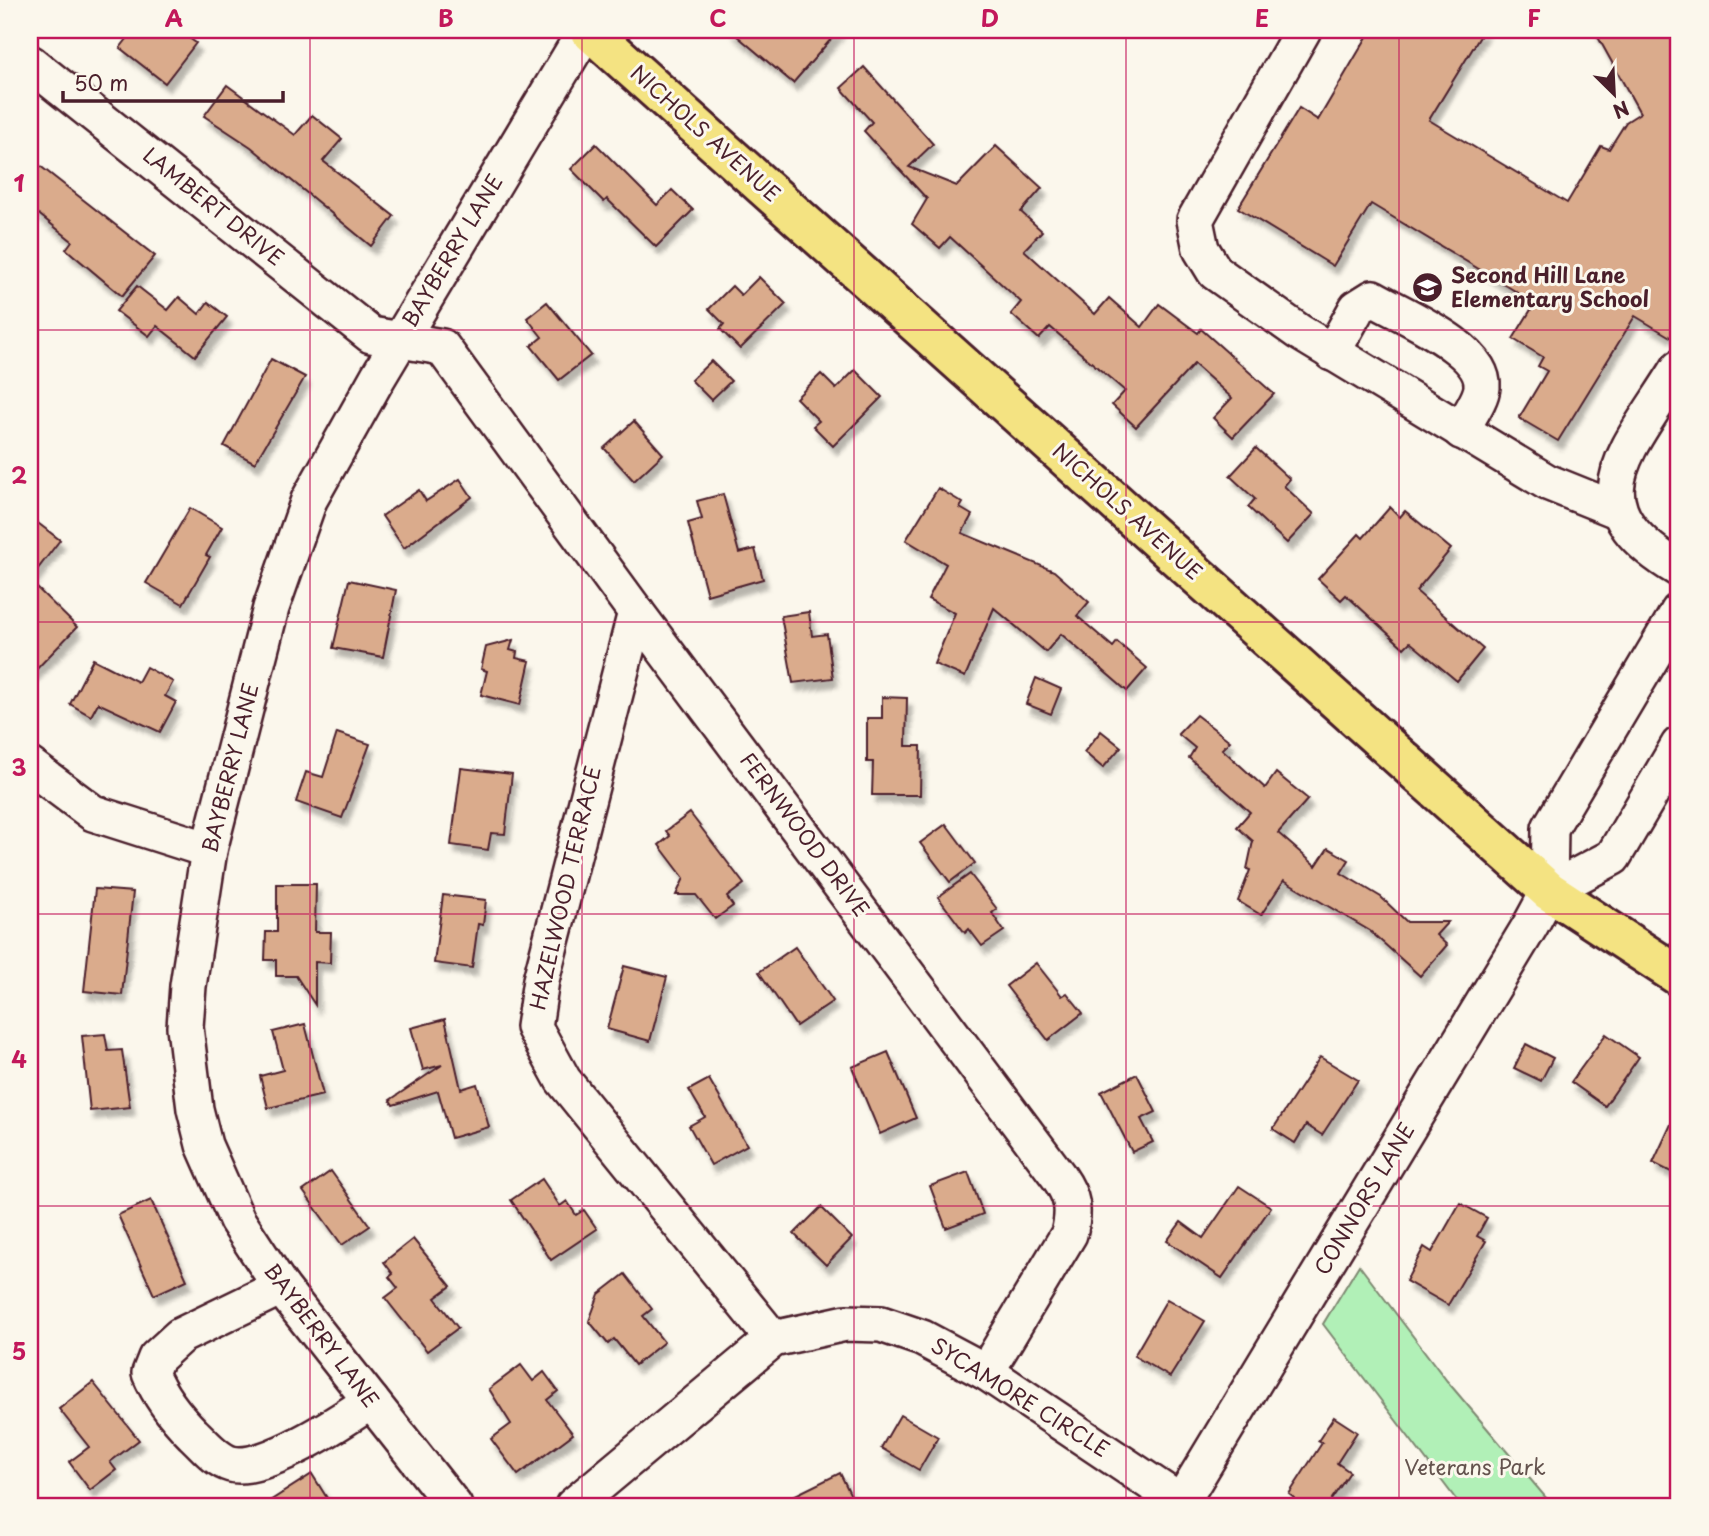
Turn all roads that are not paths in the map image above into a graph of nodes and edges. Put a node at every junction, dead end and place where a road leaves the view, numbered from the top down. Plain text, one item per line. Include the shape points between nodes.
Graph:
1 (588, 30) edge
2 (1303, 30) edge
3 (30, 63) edge
4 (401, 338) junction
5 (1332, 353) junction
6 (1679, 368) edge
7 (1461, 431) junction
8 (1619, 511) junction
9 (1679, 569) edge
10 (1679, 611) edge
11 (636, 612) junction
12 (1679, 745) edge
13 (30, 766) edge
14 (209, 850) junction
15 (1549, 891) junction
16 (1679, 976) edge
17 (281, 1287) junction
18 (773, 1339) junction
19 (986, 1372) junction
20 (371, 1401) junction
21 (1182, 1505) edge
22 (454, 1506) edge
23 (573, 1506) edge

1 - 4 street, BAYBERRY LANE
1 - 15 main road, NICHOLS AVENUE
2 - 5 street via 1195,220 1201,249 1215,272
3 - 4 street, LAMBERT DRIVE via 371,335
4 - 11 street, FERNWOOD DRIVE via 442,347
4 - 14 street, BAYBERRY LANE via 309,500 271,608
5 - 7 street
5 - 7 street via 1357,308 1373,298 1461,348 1481,371 1482,389
6 - 8 street via 1620,468 1615,495
7 - 8 street via 1546,482
8 - 9 street via 1638,541
10 - 15 street via 1550,828
11 - 18 street, HAZELWOOD TERRACE via 541,980 534,1027 563,1080
11 - 19 street, FERNWOOD DRIVE via 1071,1194 1074,1213 1069,1234
12 - 15 street via 1613,857
13 - 14 street via 93,813
14 - 17 street, BAYBERRY LANE via 186,1013 192,1087 204,1145 216,1176 237,1220
15 - 16 main road, NICHOLS AVENUE
15 - 21 street, CONNORS LANE
17 - 20 street, BAYBERRY LANE
17 - 20 street via 180,1336 156,1358 150,1373 174,1415 215,1455 230,1464 244,1465 321,1435
18 - 19 street, SYCAMORE CIRCLE via 846,1323 881,1324 922,1338
18 - 23 street, SYCAMORE CIRCLE
19 - 21 street, SYCAMORE CIRCLE
20 - 22 street, BAYBERRY LANE

